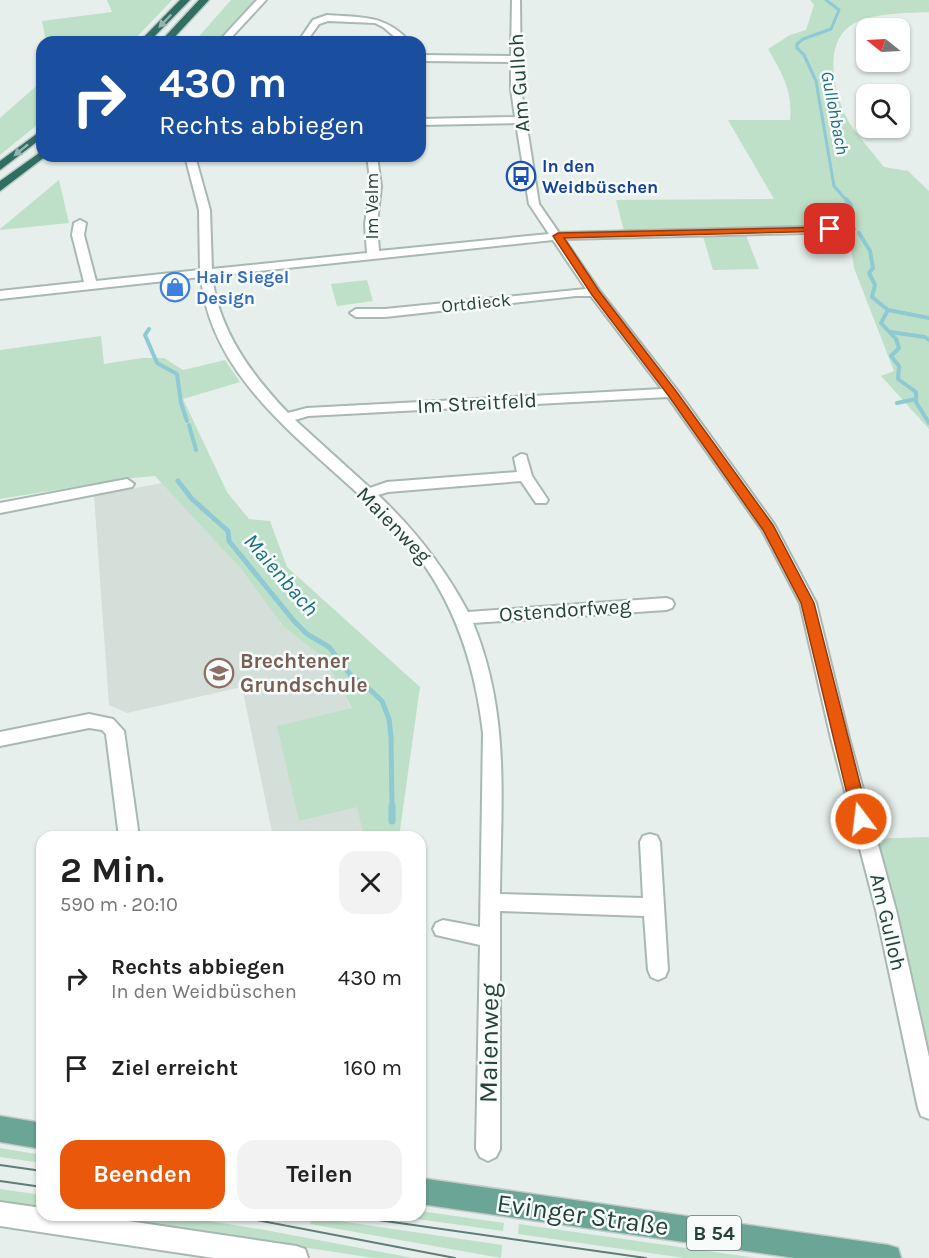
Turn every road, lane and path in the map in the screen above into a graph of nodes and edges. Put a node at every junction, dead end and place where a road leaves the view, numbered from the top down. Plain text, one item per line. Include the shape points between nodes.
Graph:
1 (185, 0) edge
2 (204, 0) edge
3 (262, 0) edge
4 (516, 0) edge
5 (150, 36) edge
6 (171, 36) edge
7 (228, 36) edge
8 (306, 36) edge
9 (399, 36) edge
10 (426, 58) edge
11 (516, 59) junction
12 (520, 120) junction
13 (426, 122) edge
14 (36, 138) edge
15 (36, 159) edge
16 (192, 162) edge
17 (373, 162) edge
18 (0, 167) edge
19 (0, 188) edge
20 (80, 223) dead end
21 (848, 229) dead end
22 (558, 236) junction
23 (373, 256) junction
24 (206, 273) junction
25 (91, 286) junction
26 (595, 293) junction
27 (0, 295) edge
28 (356, 313) dead end
29 (672, 393) junction
30 (284, 419) junction
31 (520, 458) dead end
32 (525, 476) junction
33 (127, 484) dead end
34 (366, 494) junction
35 (541, 500) dead end
36 (0, 508) edge
37 (666, 603) dead end
38 (464, 618) junction
39 (0, 739) edge
40 (128, 831) edge
41 (650, 842) dead end
42 (489, 902) junction
43 (654, 907) junction
44 (443, 929) dead end
45 (490, 938) junction
46 (658, 970) dead end
47 (929, 1108) edge
48 (0, 1130) edge
49 (36, 1135) edge
50 (488, 1149) dead end
51 (426, 1192) edge
52 (0, 1214) edge
53 (36, 1219) edge
54 (47, 1221) edge
55 (297, 1258) edge
56 (888, 1258) edge

1 -> 5 highway
2 - 6 highway
3 - 7 street
4 - 11 street, Am Gulloh
8 - 9 street via 316,22 327,18 376,21
10 - 11 street
11 - 12 street, Am Gulloh
12 - 13 street
12 - 22 street, Am Gulloh via 534,204
14 -> 18 highway
15 - 19 highway
16 - 24 street, Maienweg via 205,216
17 - 23 street, Im Velm via 376,186 371,224
20 - 25 street via 78,235
21 - 22 street
22 - 23 street
22 - 26 street, Am Gulloh
23 - 24 street
24 - 25 street
24 - 30 street, Maienweg via 217,326 244,371
25 - 27 street
26 - 28 street, Ortdieck
26 - 29 street, Am Gulloh
29 - 30 street, Im Streitfeld via 307,412
29 - 47 street, Am Gulloh via 769,528 808,603 886,910
30 - 34 street, Maienweg
31 - 32 street
32 - 34 street via 387,487
32 - 35 street
33 - 36 street
34 - 38 street, Maienweg via 417,544 451,591
37 - 38 street, Ostendorfweg
38 - 42 street, Maienweg via 481,666 490,712
39 - 40 street via 89,721 107,724 115,732
41 - 43 street
42 - 43 street
42 - 45 street, Maienweg
43 - 46 street
44 - 45 street
45 - 50 street, Maienweg
48 - 49 main road
51 - 56 main road, Evinger Straße / B 54
52 - 53 street
54 - 55 street

